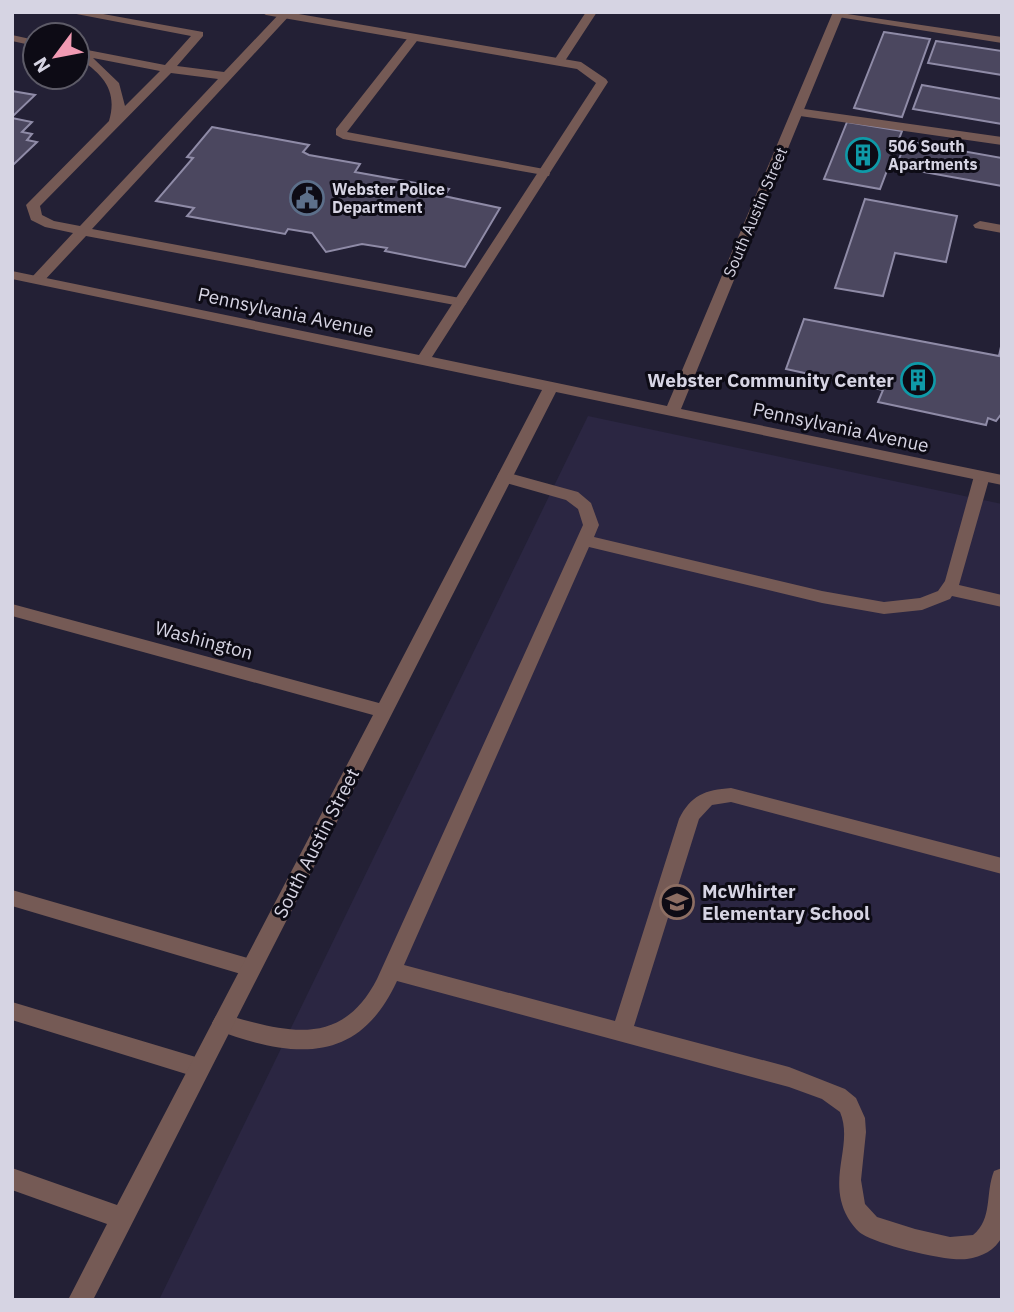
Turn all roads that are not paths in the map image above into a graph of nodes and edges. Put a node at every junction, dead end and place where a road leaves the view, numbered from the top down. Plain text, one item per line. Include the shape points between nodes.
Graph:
1 (71, 12) edge
2 (592, 12) edge
3 (274, 13) edge
4 (839, 13) edge
5 (414, 37) junction
6 (1002, 40) edge
7 (91, 54) edge
8 (91, 61) edge
9 (559, 62) junction
10 (168, 68) junction
11 (228, 76) junction
12 (797, 112) junction
13 (115, 122) junction
14 (1002, 141) edge
15 (544, 173) junction
16 (980, 225) dead end
17 (1002, 229) edge
18 (83, 231) junction
19 (12, 275) edge
20 (37, 280) junction
21 (460, 302) junction
22 (423, 360) junction
23 (551, 387) junction
24 (672, 412) junction
25 (982, 476) junction
26 (505, 477) junction
27 (1002, 480) edge
28 (584, 540) junction
29 (949, 589) junction
30 (1002, 601) edge
31 (12, 610) edge
32 (384, 711) junction
33 (1002, 866) edge
34 (12, 898) edge
35 (251, 968) junction
36 (391, 970) junction
37 (12, 1011) edge
38 (223, 1023) junction
39 (622, 1031) junction
40 (199, 1068) junction
41 (12, 1179) edge
42 (1002, 1179) edge
43 (122, 1218) junction
44 (80, 1300) edge

1 - 10 street via 198,34
2 - 9 street
3 - 5 street
3 - 11 street
4 - 6 street
4 - 12 street, South Austin Street
5 - 9 street
5 - 15 street via 340,132
7 - 10 street
8 - 13 street via 117,89 120,111
9 - 15 street via 581,66 602,82
10 - 11 street
10 - 13 street
11 - 18 street
12 - 14 street
12 - 24 street, South Austin Street
13 - 18 street via 33,205 36,217
15 - 21 street
16 - 17 street
18 - 20 street
18 - 21 street
19 - 20 street, Pennsylvania Avenue
20 - 22 street, Pennsylvania Avenue
21 - 22 street
22 - 23 street, Pennsylvania Avenue
23 - 24 street, Pennsylvania Avenue
23 - 26 street, South Austin Street
24 - 25 street, Pennsylvania Avenue
25 - 27 street, Pennsylvania Avenue
25 - 29 street
26 - 28 street via 572,496 585,506 591,525
26 - 32 street, South Austin Street
28 - 29 street via 884,608 922,604
28 - 36 street
29 - 30 street
31 - 32 street, Washington
32 - 35 street, South Austin Street
33 - 39 street via 731,796 705,797 689,818
34 - 35 street
35 - 38 street, South Austin Street
36 - 38 street via 373,1006 359,1021 325,1038 272,1037
36 - 39 street
37 - 40 street
38 - 40 street, South Austin Street
39 - 42 street via 789,1077 847,1103 854,1119 851,1204 870,1226 956,1250 976,1248 989,1237
40 - 43 street, South Austin Street
41 - 43 street
43 - 44 street, South Austin Street

